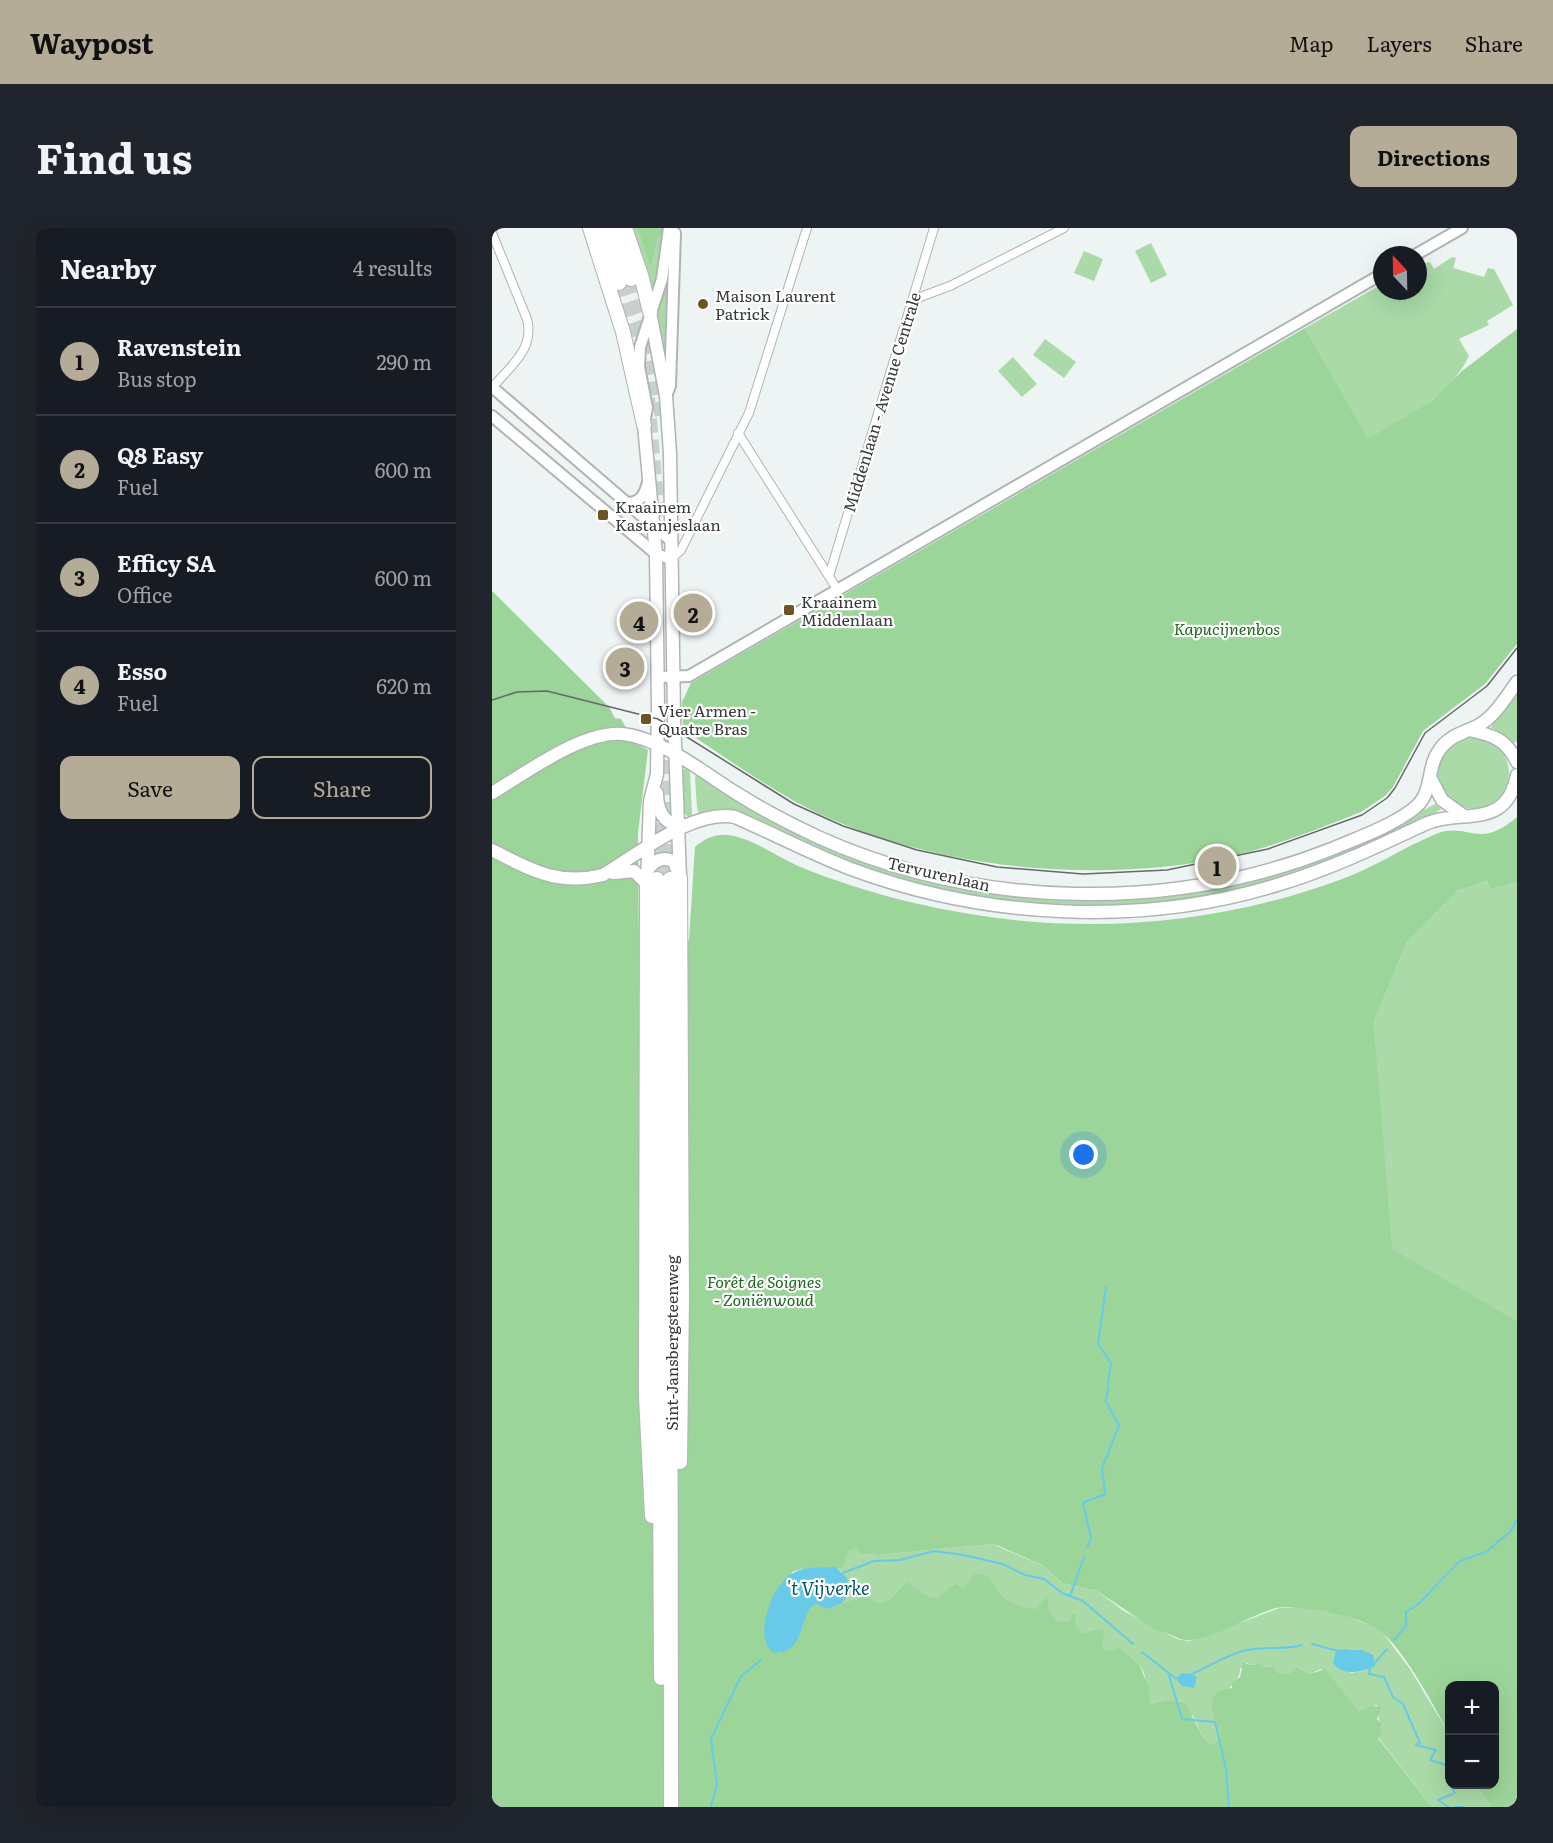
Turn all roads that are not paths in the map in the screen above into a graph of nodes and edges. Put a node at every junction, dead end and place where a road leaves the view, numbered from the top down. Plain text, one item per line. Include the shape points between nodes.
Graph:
1 (590, 228) edge
2 (601, 228) edge
3 (614, 228) edge
4 (625, 228) edge
5 (669, 228) edge
6 (675, 228) edge
7 (807, 228) edge
8 (934, 228) edge
9 (1064, 228) edge
10 (1462, 228) edge
11 (1449, 231) edge
12 (492, 233) edge
13 (1427, 247) edge
14 (1373, 279) edge
15 (652, 290) junction
16 (912, 300) junction
17 (650, 312) junction
18 (492, 388) edge
19 (666, 396) junction
20 (492, 416) edge
21 (644, 425) junction
22 (738, 434) junction
23 (650, 470) junction
24 (611, 489) junction
25 (627, 503) junction
26 (598, 505) junction
27 (655, 527) junction
28 (670, 540) junction
29 (656, 554) junction
30 (671, 559) junction
31 (829, 576) junction
32 (837, 590) junction
33 (673, 676) junction
34 (658, 677) junction
35 (1517, 682) edge
36 (658, 723) junction
37 (1468, 730) junction
38 (633, 736) junction
39 (658, 747) junction
40 (675, 755) junction
41 (1517, 762) edge
42 (657, 774) junction
43 (1517, 775) edge
44 (1431, 778) junction
45 (492, 793) edge
46 (1464, 816) junction
47 (677, 828) junction
48 (646, 849) junction
49 (492, 850) edge
50 (603, 875) junction
51 (660, 878) junction
52 (662, 1807) edge
53 (671, 1807) edge

1 - 21 highway via 623,332
2 - 3 highway via 625,281
4 - 15 highway
5 - 15 street
6 - 19 street via 670,386
7 - 22 street via 749,413
8 - 16 street, Middenlaan - Avenue Centrale
9 - 16 street via 950,286
10 - 11 street
11 - 13 street
12 - 18 street via 527,319 529,334 524,351
14 - 32 street
15 - 17 highway
16 - 31 street, Middenlaan - Avenue Centrale
17 - 19 main road
17 - 21 street via 639,356 647,408
18 - 24 street
19 - 28 main road
20 - 26 street
21 - 23 main road
22 - 30 street via 681,550
22 - 31 street
23 - 25 street via 644,495
23 - 27 main road
24 - 25 street
24 - 26 street
25 - 27 street
26 - 29 street
27 - 28 street
27 - 29 main road
28 - 30 main road
29 - 30 street
29 - 34 main road
30 - 33 main road
31 - 32 street
32 - 33 street via 689,676
33 - 34 street
33 - 40 main road
34 - 36 main road
35 - 37 main road, Tervurenlaan via 1491,715
36 - 38 main road
36 - 39 main road
37 - 41 main road via 1499,739
37 - 44 main road, Tervurenlaan via 1445,742 1437,752
38 - 39 main road, Tervurenlaan
38 - 45 main road, Tervurenlaan via 591,738
39 - 40 main road, Tervurenlaan
39 - 42 main road
40 - 44 main road, Tervurenlaan via 775,816 861,854 964,882 1052,893 1169,890 1271,870 1369,834 1413,810 1428,792
40 - 47 main road
42 - 47 main road via 659,811
42 - 48 main road via 650,801
43 - 46 main road, Tervurenlaan via 1507,802 1486,815
44 - 46 main road via 1442,800
46 - 47 main road, Tervurenlaan via 1433,820 1376,849 1278,885 1172,906 1090,911 1020,908 906,886 852,869 735,817 721,815
47 - 48 main road
47 - 51 main road
48 - 50 main road
48 - 51 main road
49 - 50 main road via 556,879
50 - 51 main road via 634,871
51 - 52 highway, Sint-Jansbergsteenweg
51 - 53 highway, Sint-Jansbergsteenweg

